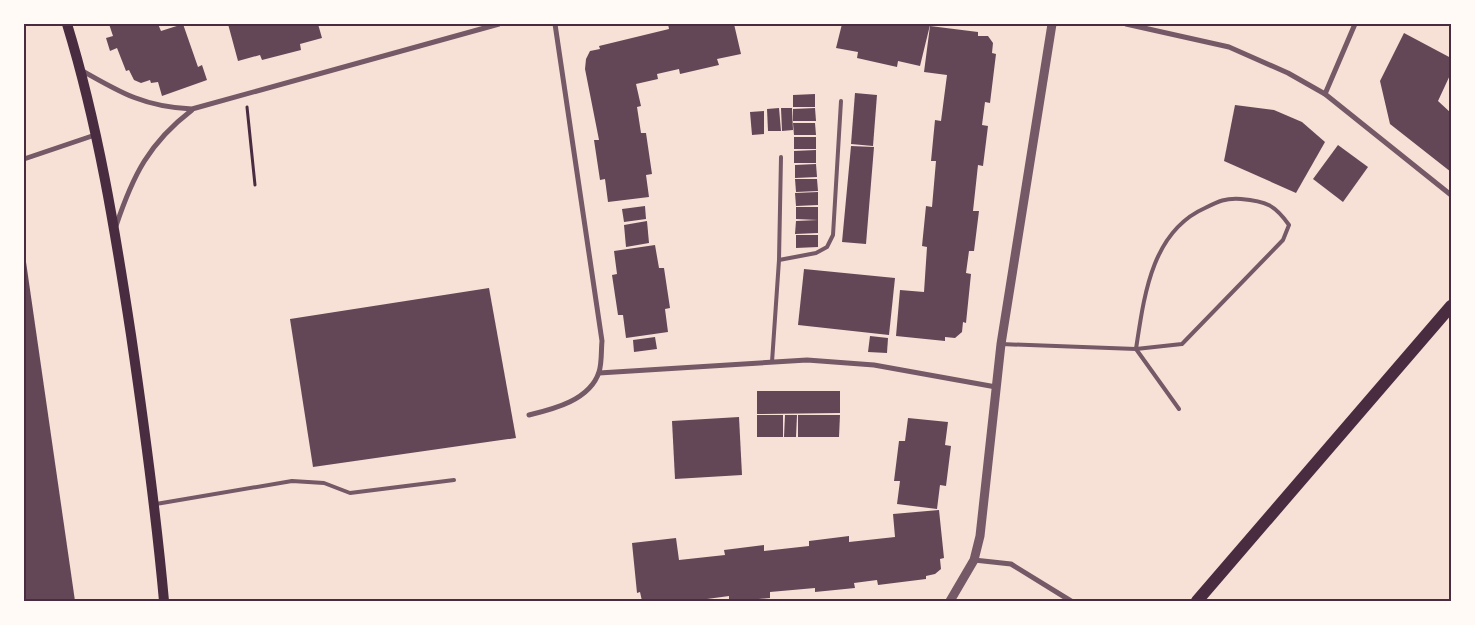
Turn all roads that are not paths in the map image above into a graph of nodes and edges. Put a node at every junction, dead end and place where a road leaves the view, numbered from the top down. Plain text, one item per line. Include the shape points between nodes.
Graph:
1 (68, 24) edge
2 (499, 24) edge
3 (555, 24) edge
4 (1052, 24) edge
5 (1126, 24) edge
6 (1356, 24) edge
7 (82, 70) junction
8 (1325, 94) junction
9 (841, 101) dead end
10 (192, 109) junction
11 (95, 135) junction
12 (781, 157) dead end
13 (24, 159) edge
14 (1451, 195) edge
15 (115, 229) junction
16 (779, 260) junction
17 (1451, 306) edge
18 (1001, 344) junction
19 (1136, 349) junction
20 (772, 362) junction
21 (599, 373) junction
22 (996, 387) junction
23 (1179, 409) dead end
24 (529, 415) dead end
25 (454, 480) dead end
26 (156, 504) junction
27 (974, 560) junction
28 (164, 601) edge
29 (950, 601) edge
30 (1071, 601) edge
31 (1197, 601) edge

1 - 7 main road
2 - 10 street
3 - 21 street via 602,341
4 - 18 street
5 - 8 street via 1229,47 1288,73
6 - 8 street
7 - 10 street via 141,102
7 - 11 main road
8 - 14 street
9 - 16 lane via 833,235 827,247 816,253
10 - 15 street via 168,128 148,154 129,189
11 - 13 street
11 - 15 main road
12 - 16 lane
15 - 26 main road
16 - 20 lane
17 - 31 main road
18 - 19 lane
18 - 22 street
19 - 19 lane via 1144,293 1162,246 1188,215 1226,198 1262,201 1279,211 1289,225 1283,240 1182,344
19 - 23 lane
20 - 21 street
20 - 22 street via 807,360 874,365
21 - 24 street via 587,392 555,409
22 - 27 street via 980,536
25 - 26 lane via 350,493 324,483 292,481
26 - 28 main road
27 - 29 street
27 - 30 street via 1011,564

